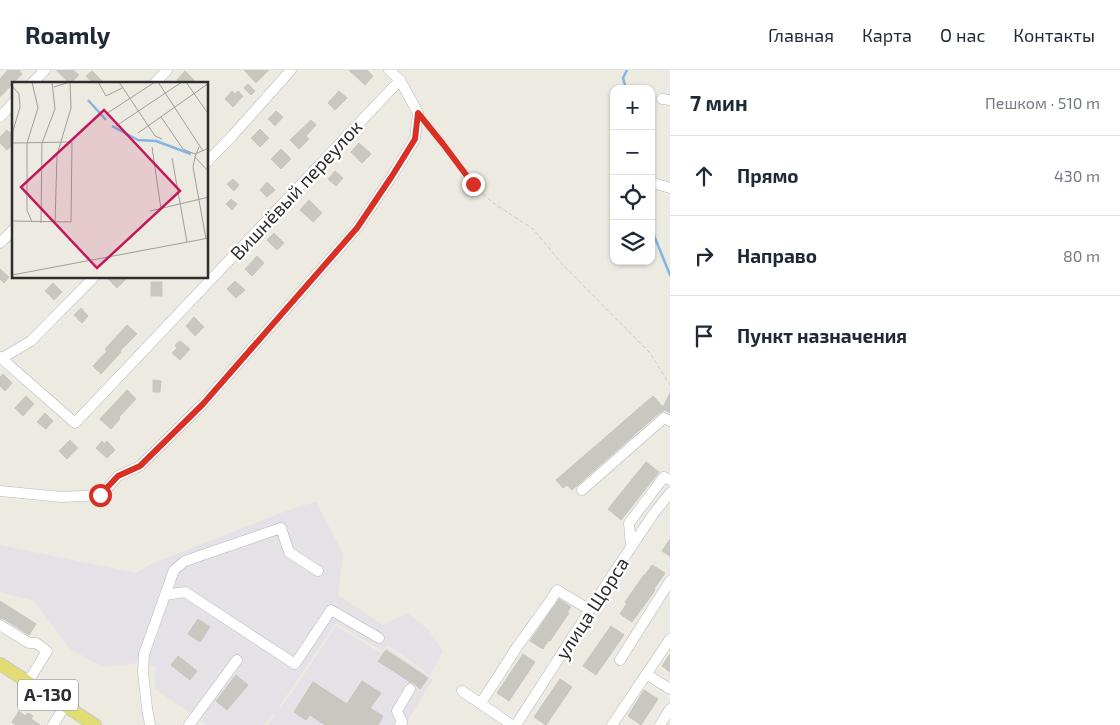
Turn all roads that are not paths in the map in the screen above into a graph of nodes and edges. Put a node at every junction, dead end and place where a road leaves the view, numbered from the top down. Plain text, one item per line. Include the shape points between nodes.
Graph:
1 (45, 70) edge
2 (167, 70) edge
3 (291, 70) edge
4 (389, 70) edge
5 (400, 80) junction
6 (33, 82) edge
7 (156, 82) edge
8 (12, 104) edge
9 (0, 117) edge
10 (209, 160) edge
11 (657, 184) dead end
12 (670, 188) edge
13 (12, 231) edge
14 (0, 243) edge
15 (92, 279) edge
16 (1, 357) edge
17 (670, 421) edge
18 (670, 480) edge
19 (582, 490) dead end
20 (0, 491) edge
21 (670, 493) edge
22 (631, 547) junction
23 (318, 571) dead end
24 (670, 581) edge
25 (165, 595) junction
26 (590, 610) junction
27 (0, 625) edge
28 (379, 638) dead end
29 (670, 639) edge
30 (238, 660) dead end
31 (620, 660) dead end
32 (0, 664) edge
33 (646, 674) junction
34 (28, 682) junction
35 (410, 689) dead end
36 (670, 689) edge
37 (462, 691) dead end
38 (481, 703) junction
39 (65, 706) junction
40 (670, 709) edge
41 (53, 725) edge
42 (95, 725) edge
43 (150, 725) edge
44 (189, 725) edge
45 (400, 725) edge
46 (514, 725) edge
47 (612, 725) edge
48 (660, 725) edge

1 - 6 street
2 - 7 street
3 - 10 street
4 - 5 street
5 - 16 street, Вишнёвый переулок via 75,423
5 - 20 street via 418,113 415,139 357,228 203,404 140,466 118,476 100,495 62,497
8 - 9 street
11 - 12 street
13 - 14 street
15 - 16 street via 31,341
17 - 19 street via 664,418
18 - 22 street via 664,477 629,523
21 - 22 street, улица Щорса
22 - 26 street, улица Щорса
23 - 25 street via 289,552 281,528 185,561 174,570
24 - 31 street
25 - 28 street via 185,592 295,664 331,610
25 - 43 street via 144,654 143,672
26 - 38 street via 557,590
26 - 46 street, улица Щорса
27 - 34 street via 47,652
29 - 33 street
30 - 44 street
32 - 34 main road, А-130
33 - 36 street
33 - 47 street
34 - 39 main road, А-130
35 - 45 street via 396,711 402,722
37 - 38 street
38 - 46 street
39 - 41 street
39 - 42 main road, А-130
40 - 48 street

